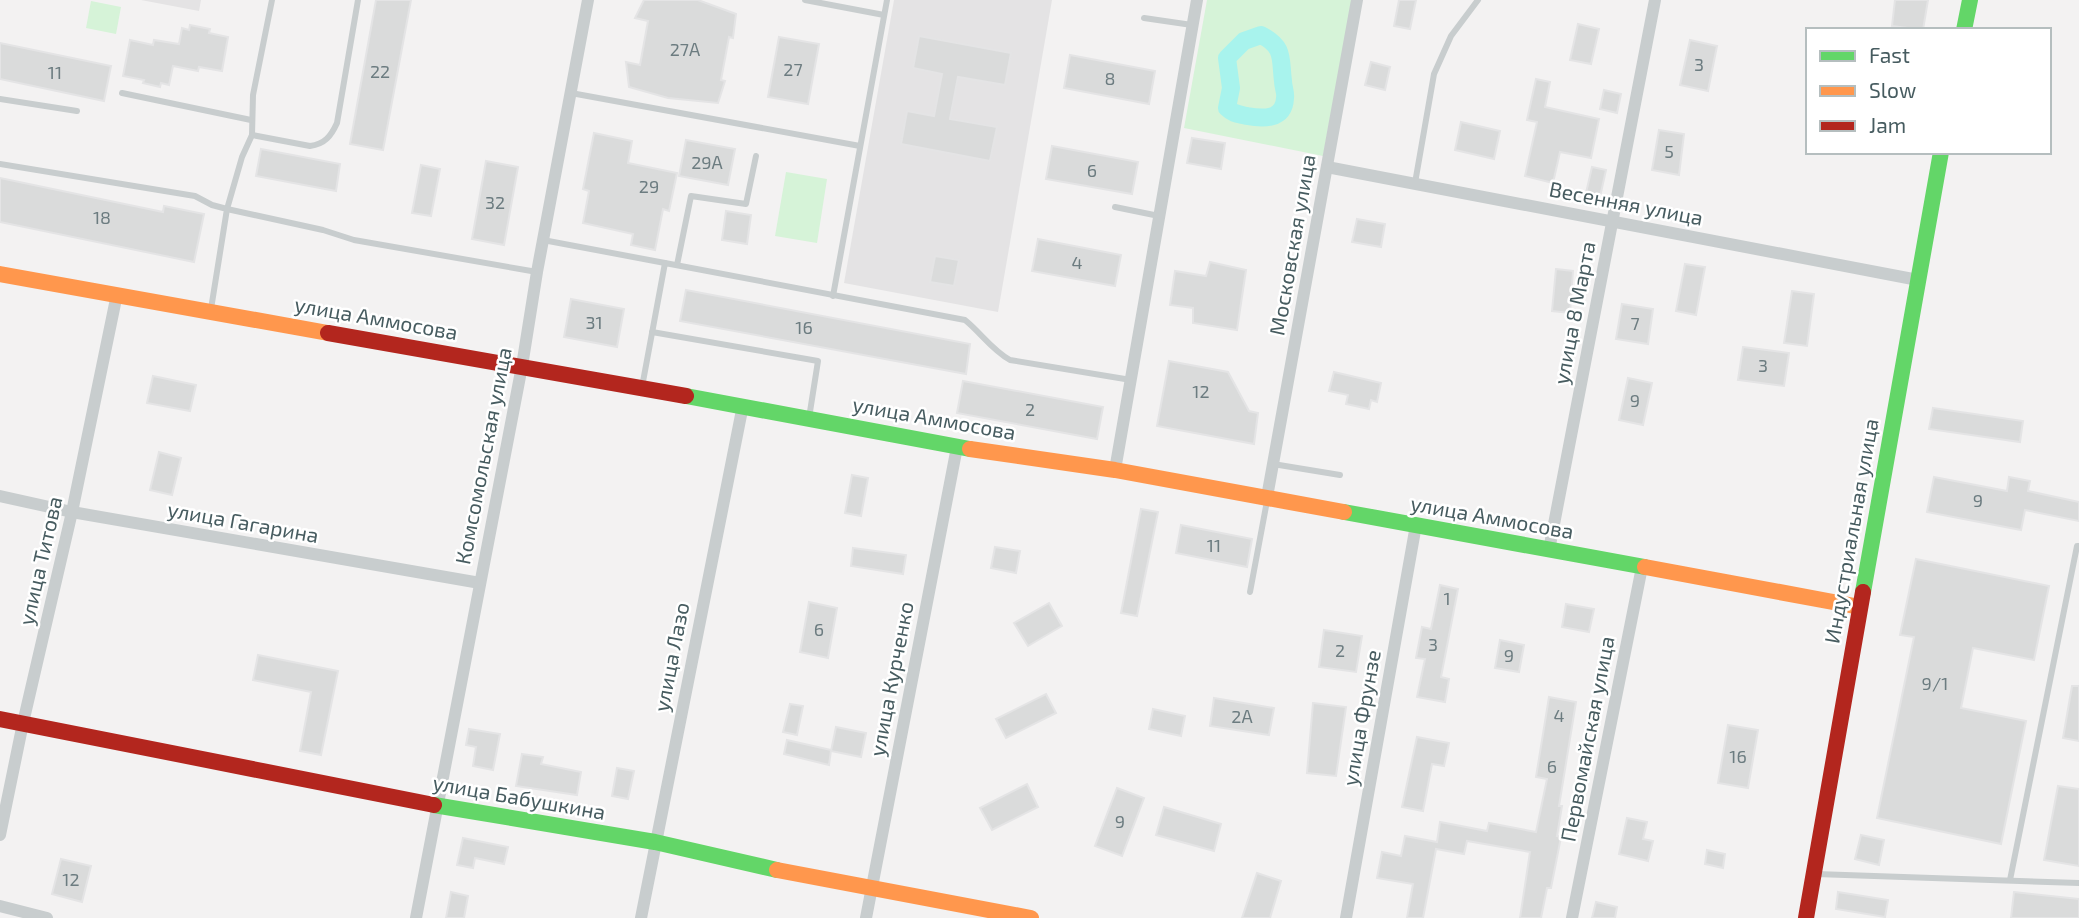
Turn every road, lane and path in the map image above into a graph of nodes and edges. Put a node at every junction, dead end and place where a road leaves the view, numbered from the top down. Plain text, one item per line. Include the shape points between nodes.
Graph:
1 (272, 0) edge
2 (358, 0) edge
3 (588, 0) edge
4 (805, 0) edge
5 (887, 0) edge
6 (1197, 0) edge
7 (1357, 0) edge
8 (1478, 0) edge
9 (1654, 0) edge
10 (1970, 0) edge
11 (884, 15) junction
12 (1143, 18) dead end
13 (1192, 25) junction
14 (1964, 28) edge
15 (122, 93) dead end
16 (571, 93) junction
17 (0, 99) edge
18 (77, 111) dead end
19 (251, 120) junction
20 (252, 135) junction
21 (860, 146) junction
22 (1941, 154) edge
23 (756, 156) dead end
24 (0, 164) edge
25 (1327, 167) junction
26 (1415, 184) junction
27 (1115, 207) dead end
28 (227, 209) junction
29 (1159, 216) junction
30 (1612, 221) junction
31 (543, 240) junction
32 (665, 263) junction
33 (677, 265) junction
34 (537, 272) junction
35 (0, 274) edge
36 (1917, 280) junction
37 (117, 294) junction
38 (833, 296) junction
39 (211, 311) junction
40 (652, 332) junction
41 (522, 366) junction
42 (1131, 380) junction
43 (642, 389) junction
44 (744, 405) junction
45 (809, 418) junction
46 (957, 447) junction
47 (1273, 464) junction
48 (1115, 470) junction
49 (1340, 475) dead end
50 (0, 496) edge
51 (1268, 498) junction
52 (72, 512) junction
53 (1416, 525) junction
54 (2079, 546) edge
55 (1549, 550) junction
56 (1642, 567) junction
57 (480, 583) junction
58 (1250, 592) dead end
59 (1860, 607) junction
60 (0, 719) edge
61 (23, 723) junction
62 (437, 806) junction
63 (0, 835) edge
64 (655, 842) junction
65 (1814, 874) junction
66 (2010, 880) junction
67 (2079, 883) edge
68 (872, 890) junction
69 (0, 906) edge
70 (47, 918) edge
71 (416, 918) edge
72 (641, 918) edge
73 (866, 918) edge
74 (1031, 918) edge
75 (1346, 918) edge
76 (1572, 918) edge
77 (1806, 918) edge

1 - 19 lane
2 - 20 lane via 337,123 328,139 310,146
3 - 16 street, Комсомольская улица
4 - 11 lane
5 - 11 lane
6 - 13 street
7 - 25 street, Московская улица
8 - 26 lane via 1451,36 1434,74
9 - 30 street, улица 8 Марта
10 - 14 main road
11 - 21 lane
12 - 13 lane
13 - 29 street
15 - 19 lane
16 - 21 lane
16 - 31 street, Комсомольская улица
17 - 18 lane
19 - 20 lane
20 - 28 lane
21 - 38 lane
22 - 36 main road, Индустриальная улица
23 - 33 lane via 746,204 691,196
24 - 28 lane via 195,196
25 - 26 street, Весенняя улица
25 - 47 street, Московская улица
26 - 30 street, Весенняя улица
27 - 29 lane
28 - 34 lane via 354,240
28 - 39 lane
29 - 42 street
30 - 36 street, Весенняя улица
30 - 55 street, улица 8 Марта
31 - 32 lane
31 - 34 street, Комсомольская улица
32 - 33 lane
32 - 40 lane
33 - 38 lane
34 - 41 street, Комсомольская улица
35 - 37 main road, улица Аммосова
36 - 59 main road, Индустриальная улица
37 - 39 main road, улица Аммосова
37 - 52 street, улица Титова
38 - 42 lane via 965,320 1010,360
39 - 41 main road, улица Аммосова
40 - 43 lane
40 - 45 lane via 818,361
41 - 43 main road, улица Аммосова
41 - 57 street, Комсомольская улица
42 - 48 street
43 - 44 main road, улица Аммосова
44 - 45 main road, улица Аммосова
44 - 64 street, улица Лазо
45 - 46 main road, улица Аммосова
46 - 48 main road, улица Аммосова
46 - 68 street, улица Курченко
47 - 49 lane
47 - 51 street, Московская улица
48 - 51 main road, улица Аммосова
50 - 52 street, улица Гагарина
51 - 53 main road, улица Аммосова
51 - 58 lane
52 - 57 street, улица Гагарина
52 - 61 street, улица Титова
53 - 55 main road, улица Аммосова
53 - 75 street, улица Фрунзе
54 - 66 lane
55 - 56 main road, улица Аммосова
56 - 59 main road, улица Аммосова
56 - 76 street, Первомайская улица
57 - 62 street, Комсомольская улица
59 - 65 main road, Индустриальная улица
60 - 61 main road, улица Бабушкина
61 - 62 main road, улица Бабушкина
61 - 63 street, улица Титова
62 - 64 main road, улица Бабушкина
62 - 71 street, Комсомольская улица
64 - 68 main road, улица Бабушкина
64 - 72 street, улица Лазо
65 - 66 lane
65 - 77 main road, Индустриальная улица
66 - 67 lane
68 - 73 street, улица Курченко
68 - 74 main road, улица Бабушкина
69 - 70 street

